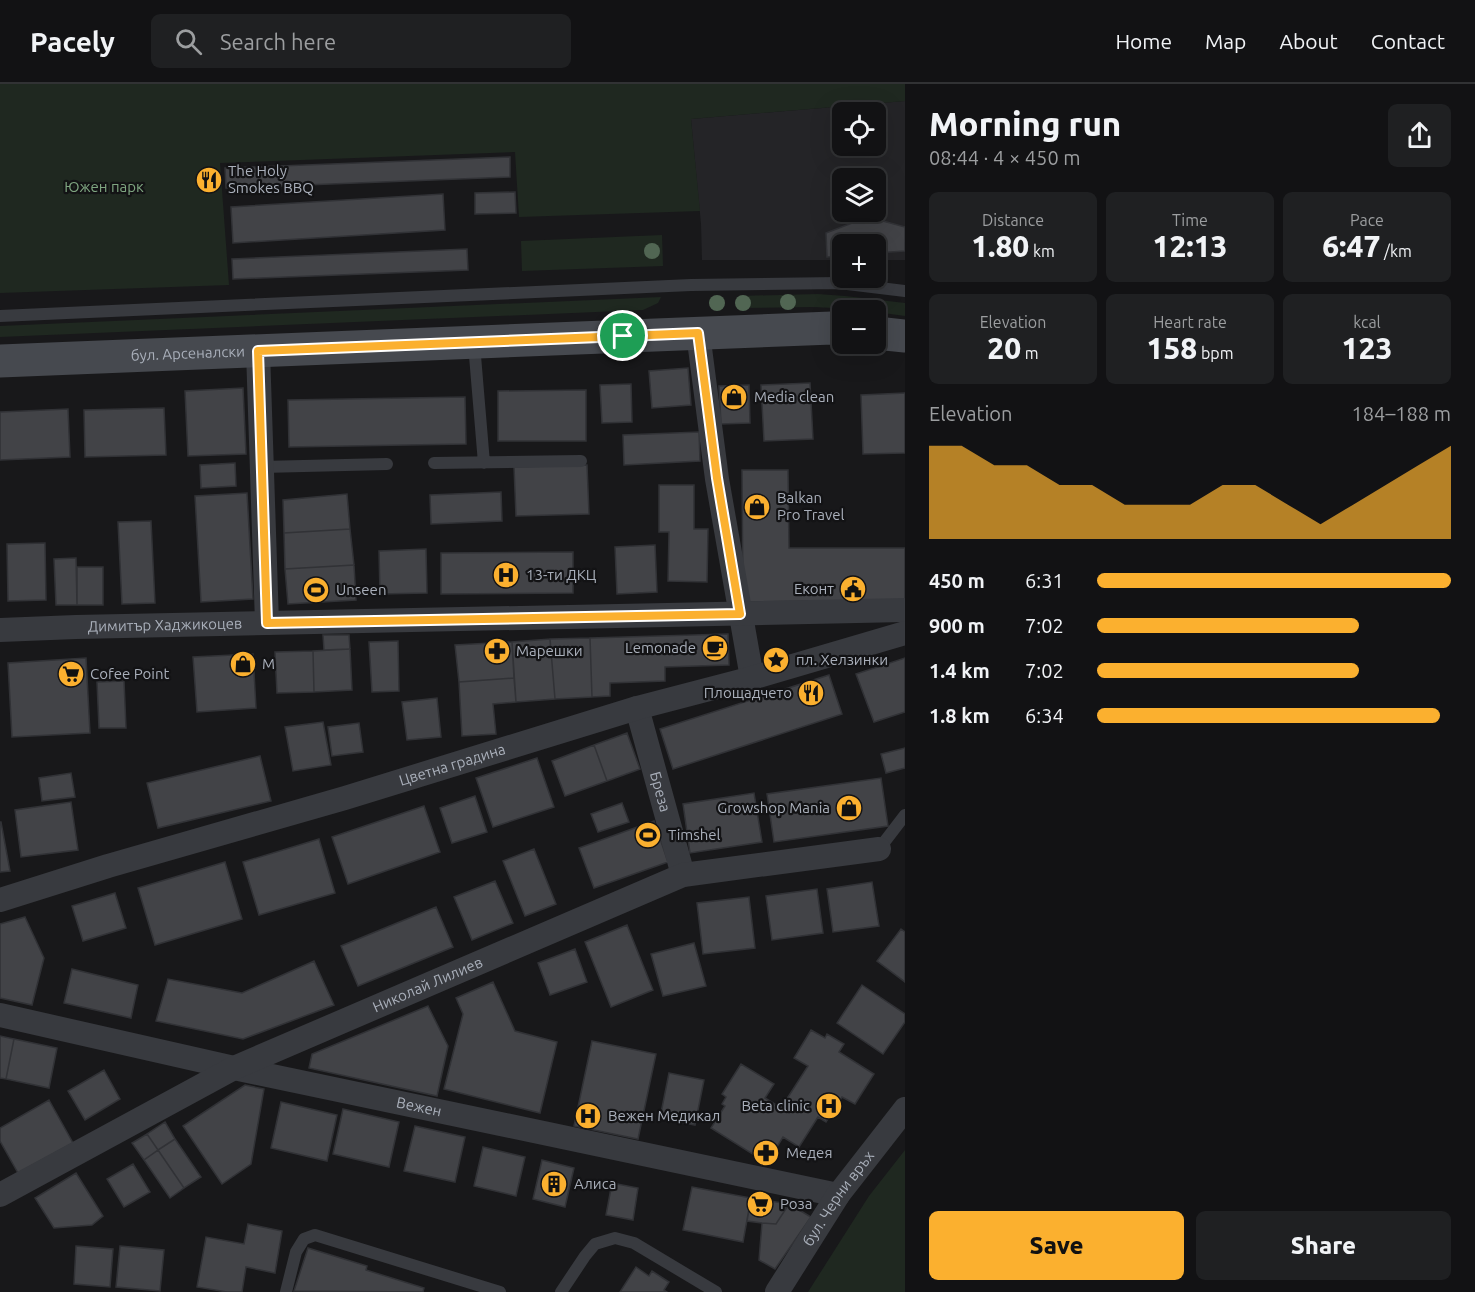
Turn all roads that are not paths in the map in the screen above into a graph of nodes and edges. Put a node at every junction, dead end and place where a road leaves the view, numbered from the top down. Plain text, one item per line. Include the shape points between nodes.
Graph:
1 (905, 291) edge
2 (0, 316) edge
3 (832, 328) edge
4 (698, 333) junction
5 (886, 334) edge
6 (905, 336) edge
7 (474, 343) junction
8 (258, 351) junction
9 (0, 362) edge
10 (581, 461) dead end
11 (434, 463) dead end
12 (484, 463) junction
13 (387, 464) dead end
14 (262, 467) junction
15 (905, 610) edge
16 (740, 614) junction
17 (267, 623) junction
18 (0, 630) edge
19 (905, 633) edge
20 (752, 678) junction
21 (637, 708) junction
22 (905, 816) edge
23 (879, 849) joint
24 (683, 875) junction
25 (0, 900) edge
26 (0, 1015) edge
27 (234, 1068) junction
28 (905, 1109) edge
29 (0, 1195) edge
30 (838, 1195) junction
31 (286, 1292) edge
32 (500, 1292) edge
33 (561, 1292) edge
34 (716, 1292) edge
35 (777, 1292) edge

1 - 2 lane via 839,283 691,285
3 - 4 street, бул. Арсеналски
4 - 7 street, бул. Арсеналски
4 - 16 street
5 - 6 street
7 - 8 street, бул. Арсеналски
7 - 12 lane
8 - 9 street, бул. Арсеналски
8 - 14 street
10 - 12 lane
11 - 12 lane
13 - 14 lane
14 - 17 street
15 - 16 street, Димитър Хаджикоцев
16 - 17 street, Димитър Хаджикоцев
16 - 20 street
17 - 18 street, Димитър Хаджикоцев
19 - 20 street, Цветна градина
20 - 21 street, Цветна градина
21 - 24 street, Бреза
21 - 25 street, Цветна градина
22 - 23 lane
23 - 24 street, Николай Лилиев
24 - 27 street, Николай Лилиев
26 - 27 street, Вежен
27 - 29 street, Николай Лилиев
27 - 30 street, Вежен
28 - 30 street, бул. Черни връх
30 - 35 street, бул. Черни връх
31 - 32 lane via 296,1251 304,1239 315,1235
33 - 34 lane via 595,1244 615,1238 634,1243

